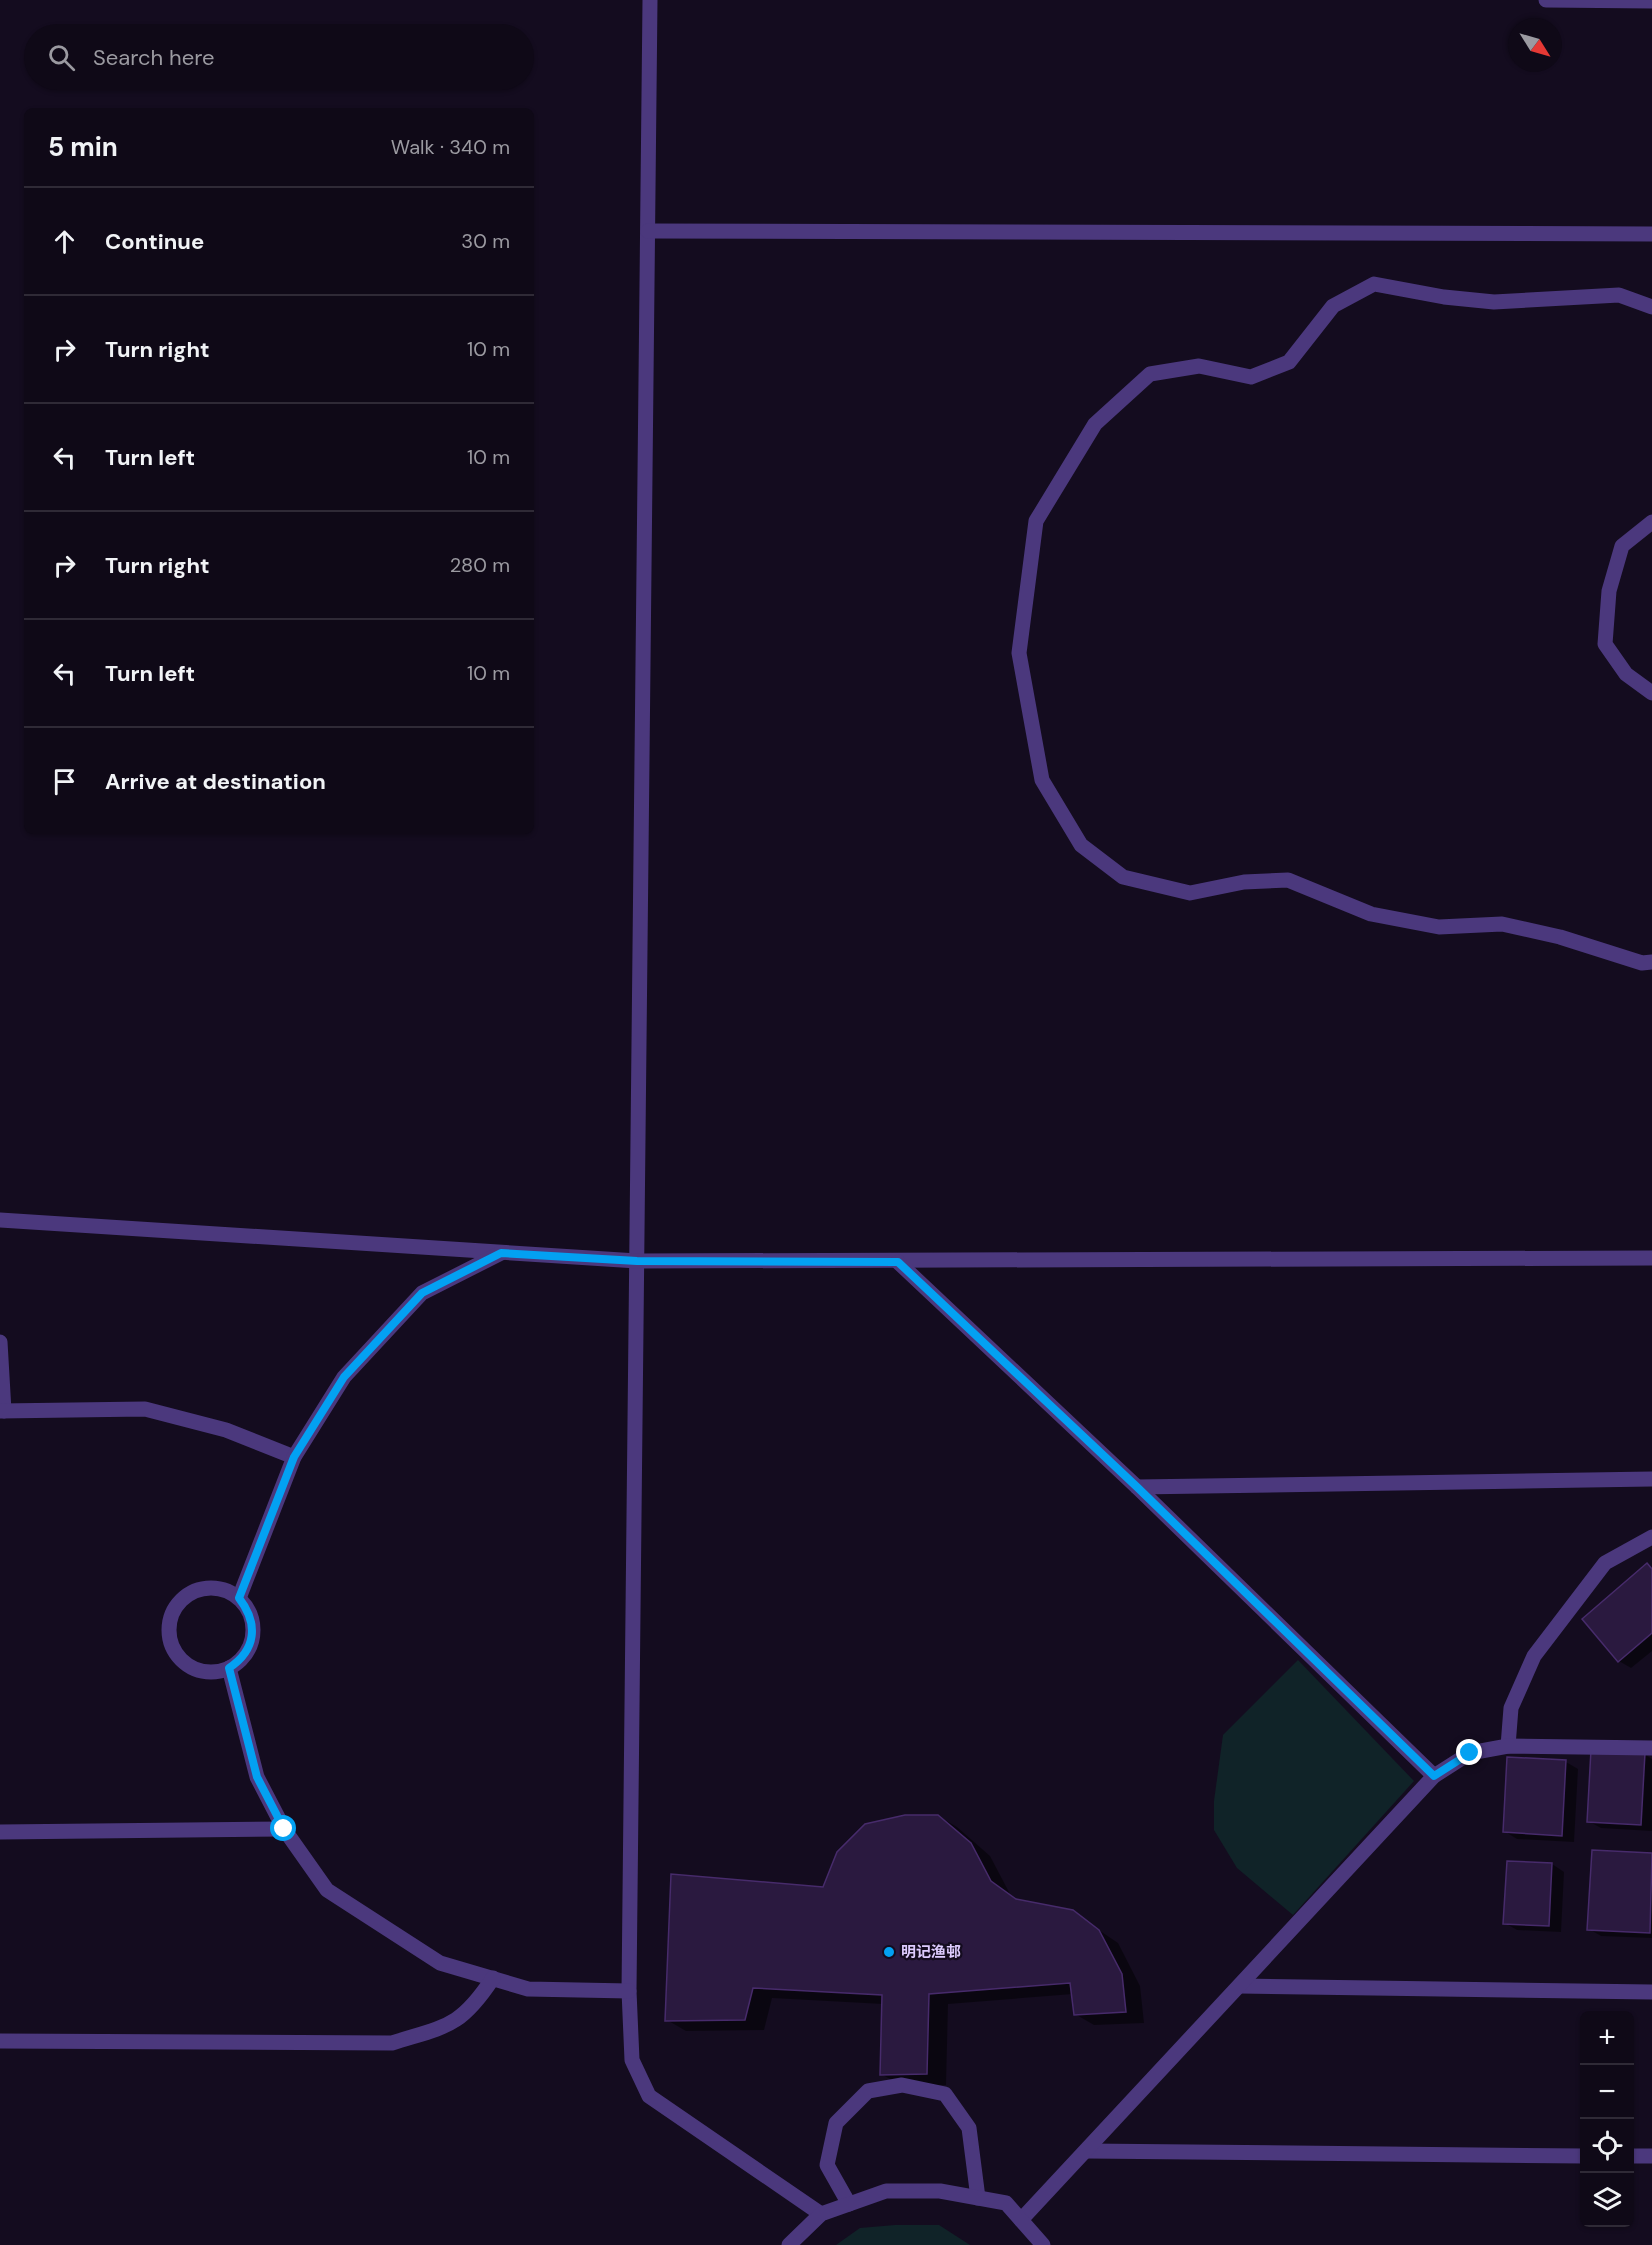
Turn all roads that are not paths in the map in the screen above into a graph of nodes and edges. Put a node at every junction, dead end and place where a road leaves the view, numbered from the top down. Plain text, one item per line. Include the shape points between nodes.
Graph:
1 (650, 0) edge
2 (1546, 0) edge
3 (1652, 1) edge
4 (648, 231) junction
5 (1652, 234) edge
6 (1652, 307) edge
7 (1652, 522) edge
8 (1652, 693) edge
9 (1652, 962) edge
10 (0, 1220) edge
11 (501, 1253) junction
12 (1652, 1258) edge
13 (637, 1261) junction
14 (898, 1262) junction
15 (0, 1342) edge
16 (2, 1411) edge
17 (294, 1457) junction
18 (1652, 1479) edge
19 (1137, 1487) junction
20 (1652, 1537) edge
21 (239, 1598) junction
22 (229, 1668) junction
23 (1508, 1746) junction
24 (1652, 1748) edge
25 (1434, 1776) junction
26 (284, 1829) junction
27 (0, 1832) edge
28 (493, 1978) junction
29 (1240, 1986) junction
30 (629, 1991) junction
31 (1652, 1992) edge
32 (0, 2041) edge
33 (1087, 2151) junction
34 (1580, 2156) edge
35 (1634, 2156) edge
36 (1652, 2156) edge
37 (978, 2198) junction
38 (849, 2205) junction
39 (821, 2214) junction
40 (1021, 2220) junction
41 (789, 2245) edge
42 (1043, 2245) edge

1 - 4 street
2 - 3 street
4 - 5 street
4 - 13 street
6 - 9 street via 1619,295 1494,302 1374,284 1333,306 1289,362 1251,377 1199,366 1150,374 1095,424 1036,521 1019,653 1042,780 1081,845 1123,877 1190,893 1244,882 1288,880 1371,914 1439,927 1502,924 1560,937 1642,963
7 - 8 street via 1622,546 1609,591 1605,644 1626,674
10 - 11 street
11 - 13 street
11 - 17 street via 422,1293 344,1377
12 - 14 street
13 - 14 street
13 - 30 street
14 - 19 street
15 - 16 street
16 - 17 street via 145,1409 226,1430
17 - 21 street
18 - 19 street
19 - 25 street
20 - 23 street via 1605,1563 1534,1656 1511,1708
21 - 22 street via 253,1622 253,1636 240,1661
21 - 22 street via 227,1591 199,1589 177,1605 170,1618 171,1645 178,1658 202,1672
22 - 26 street via 257,1777
23 - 24 street
23 - 25 street via 1470,1753
25 - 29 street
26 - 27 street
26 - 28 street via 327,1890 440,1963
28 - 30 street via 528,1989
28 - 32 street via 476,2003 453,2024 392,2043
29 - 31 street
29 - 33 street
30 - 39 street via 632,2061 649,2096
33 - 34 street
33 - 40 street
35 - 36 street
37 - 38 street via 940,2191 886,2191
37 - 38 street via 969,2128 945,2094 902,2085 868,2091 836,2123 827,2165
37 - 40 street via 1006,2203
38 - 39 street
39 - 41 street
40 - 42 street

